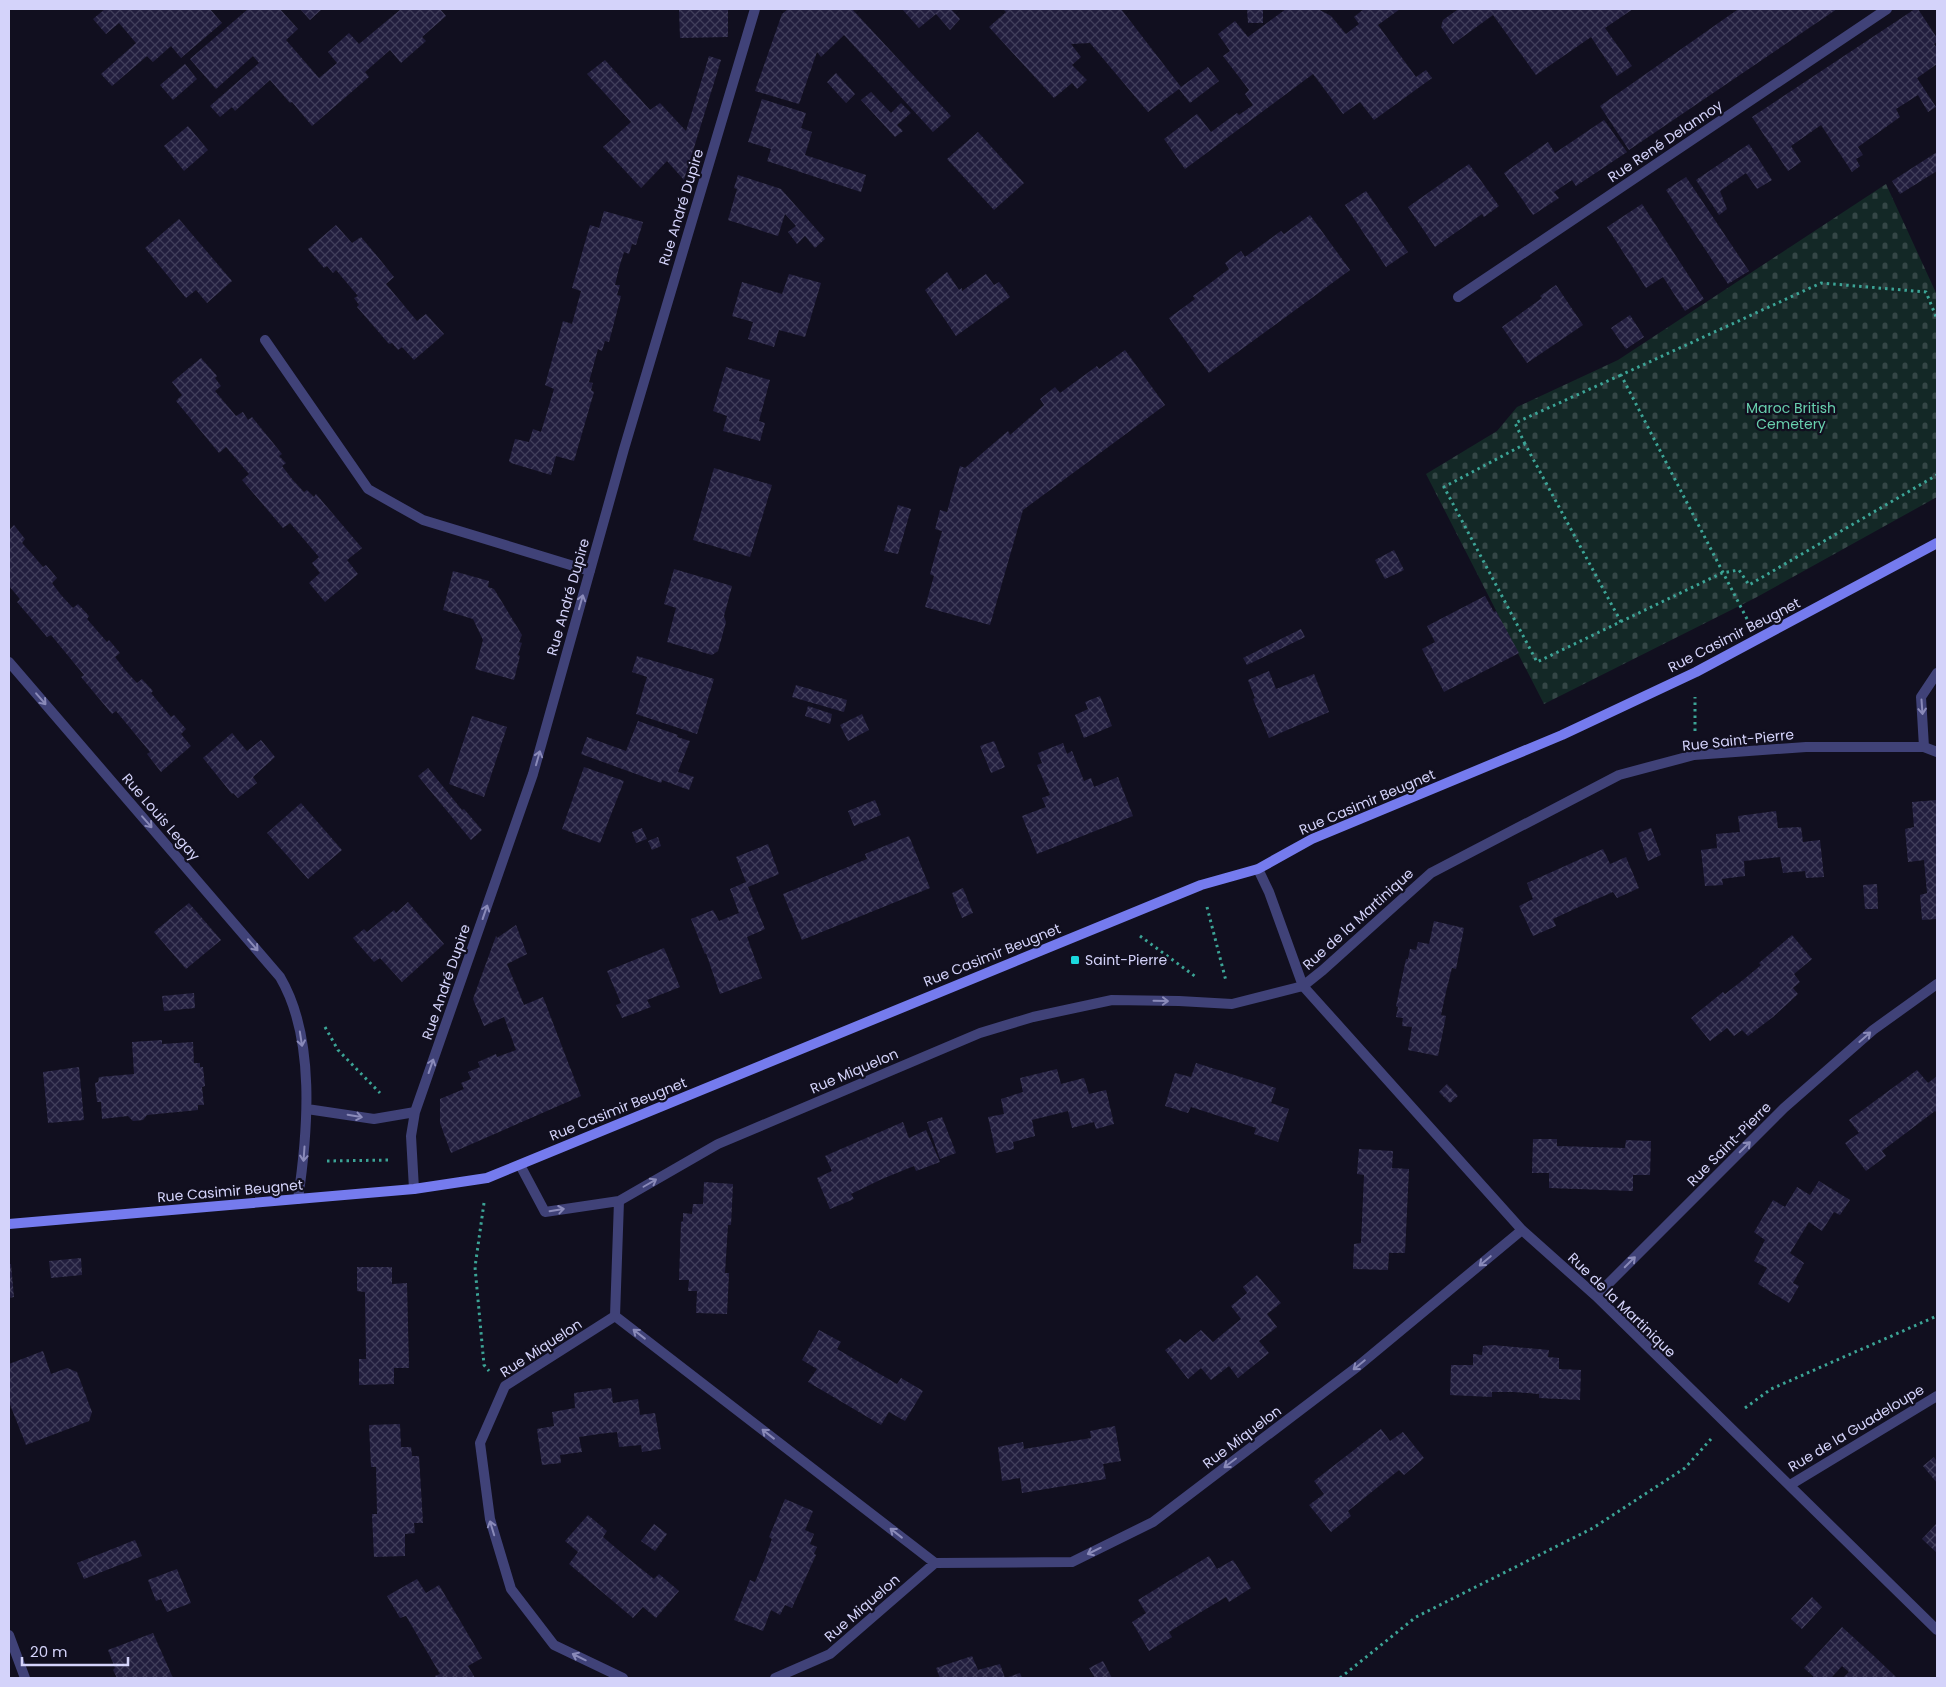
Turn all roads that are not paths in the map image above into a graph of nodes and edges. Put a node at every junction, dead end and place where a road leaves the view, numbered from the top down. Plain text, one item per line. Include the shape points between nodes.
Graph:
1 (755, 9) edge
2 (1886, 9) edge
3 (1458, 297) dead end
4 (265, 340) dead end
5 (1937, 543) edge
6 (590, 572) junction
7 (9, 662) edge
8 (1937, 673) edge
9 (1924, 747) junction
10 (1937, 752) edge
11 (1258, 869) junction
12 (1430, 873) joint
13 (1937, 984) edge
14 (1303, 986) junction
15 (1112, 1000) joint
16 (307, 1109) junction
17 (415, 1112) junction
18 (520, 1165) junction
19 (414, 1189) junction
20 (298, 1199) junction
21 (620, 1201) junction
22 (9, 1224) edge
23 (1522, 1230) junction
24 (1596, 1296) junction
25 (615, 1316) junction
26 (1937, 1396) edge
27 (1790, 1485) junction
28 (935, 1563) junction
29 (1937, 1630) edge
30 (9, 1635) edge
31 (25, 1678) edge
32 (623, 1678) edge
33 (775, 1678) edge

1 - 6 street, Rue André Dupire
2 - 3 street, Rue René Delannoy
4 - 6 street via 368,489 423,520
5 - 11 main road, Rue Casimir Beugnet via 1696,672 1562,735 1312,839
17 -> 6 street, Rue André Dupire via 533,774
7 -> 16 street, Rue Louis Legay via 280,977 289,992 302,1041
8 -> 9 street via 1921,697
9 - 10 street, Rue Saint-Pierre
9 - 12 street, Rue Saint-Pierre via 1806,747 1694,756 1619,775
11 - 14 street, Rue de la Martinique
11 - 18 main road, Rue Casimir Beugnet via 1201,885 1116,919
12 - 14 street, Rue de la Martinique
24 -> 13 street, Rue Saint-Pierre via 1784,1108 1873,1030
15 -> 14 street, Rue de la Martinique via 1232,1004
14 - 23 street, Rue de la Martinique
21 -> 15 street, Rue Miquelon via 718,1144 980,1033 1033,1017
16 -> 17 street via 374,1119
16 -> 20 street, Rue Louis Legay
17 - 19 street, Rue André Dupire via 410,1136
18 - 19 main road, Rue Casimir Beugnet via 487,1178
18 -> 21 street, Rue Miquelon via 544,1212
19 - 20 main road, Rue Casimir Beugnet
20 - 22 main road, Rue Casimir Beugnet
21 - 25 street
23 - 24 street, Rue de la Martinique
23 -> 28 street, Rue Miquelon via 1357,1367 1153,1522 1072,1562
24 - 27 street, Rue de la Martinique
28 -> 25 street
32 -> 25 street, Rue Miquelon via 554,1645 511,1589 490,1519 480,1443 505,1386
26 - 27 street, Rue de la Guadeloupe
27 - 29 street, Rue de la Martinique
28 - 33 street, Rue Miquelon via 830,1654
30 - 31 street

